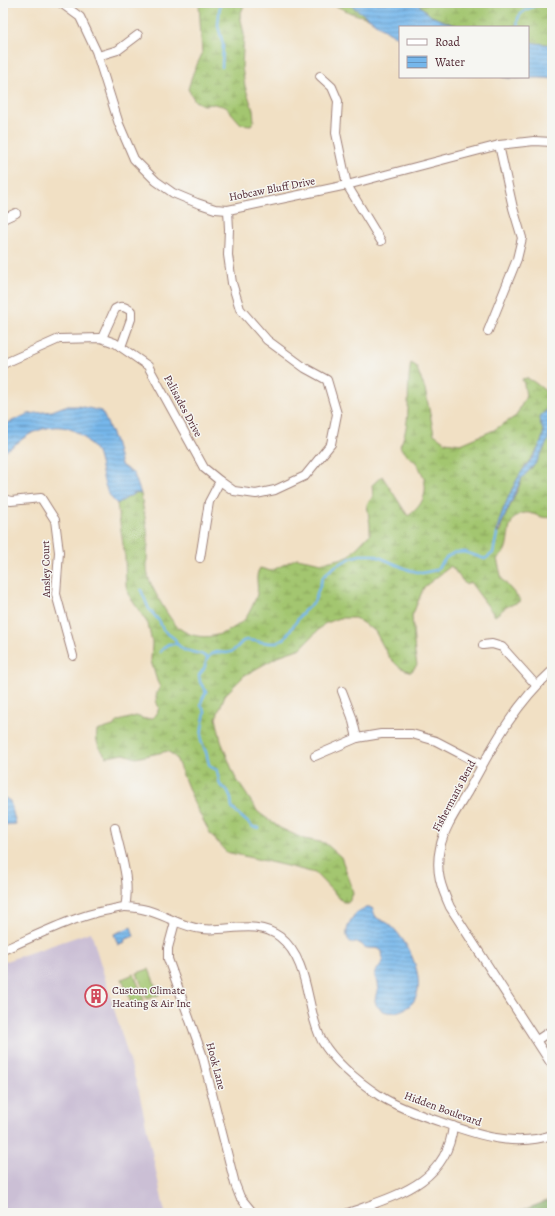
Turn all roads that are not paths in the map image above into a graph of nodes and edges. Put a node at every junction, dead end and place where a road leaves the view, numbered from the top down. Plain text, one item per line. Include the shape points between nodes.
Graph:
1 (61, 3) edge
2 (138, 35) dead end
3 (98, 56) junction
4 (320, 76) dead end
5 (552, 142) edge
6 (500, 145) junction
7 (347, 185) junction
8 (228, 210) junction
9 (16, 213) dead end
10 (3, 219) edge
11 (381, 242) dead end
12 (488, 331) dead end
13 (102, 338) junction
14 (121, 347) junction
15 (3, 364) edge
16 (220, 481) junction
17 (3, 499) edge
18 (200, 558) dead end
19 (484, 645) dead end
20 (73, 656) dead end
21 (552, 671) edge
22 (536, 686) junction
23 (342, 691) dead end
24 (358, 738) junction
25 (315, 756) dead end
26 (482, 766) junction
27 (115, 828) dead end
28 (124, 907) junction
29 (175, 922) junction
30 (3, 950) edge
31 (552, 1030) edge
32 (537, 1040) junction
33 (552, 1065) edge
34 (453, 1126) junction
35 (552, 1136) edge
36 (253, 1213) edge
37 (348, 1213) edge

1 - 3 street, Hobcaw Bluff Drive via 80,17
2 - 3 street via 118,50
3 - 8 street, Hobcaw Bluff Drive via 119,124 134,159 156,181 173,193 215,209
4 - 7 street via 332,87 338,101 336,133
5 - 6 street, Hobcaw Bluff Drive via 534,141
6 - 7 street, Hobcaw Bluff Drive
6 - 12 street via 522,238 518,259
7 - 8 street, Hobcaw Bluff Drive
7 - 11 street
8 - 16 street, Palisades Drive via 229,262 240,309 267,340 305,368 327,380 337,414 331,444 305,476 275,490 256,494 234,491
9 - 10 street
13 - 14 street, Palisades Drive
13 - 14 street via 115,309 119,306 126,307 130,311 130,319
13 - 15 street, Palisades Drive via 59,338
14 - 16 street, Palisades Drive via 148,366 204,468
16 - 18 street via 209,502
17 - 20 street, Ansley Court via 41,498 55,520 59,552 56,594
19 - 22 street via 502,647
21 - 22 street, Fisherman's Bend
22 - 26 street, Fisherman's Bend via 504,727
23 - 24 street
24 - 25 street
24 - 26 street via 381,734 412,734 436,741
26 - 32 street, Fisherman's Bend via 446,829 438,865 440,882 450,907
27 - 28 street via 127,883
28 - 29 street, Hidden Boulevard via 153,911
28 - 30 street, Hidden Boulevard via 76,919
29 - 34 street, Hidden Boulevard via 200,929 260,928 280,937 300,966 322,1041 337,1060 381,1097 417,1114
29 - 36 street, Hook Lane via 168,948 168,959 202,1054 235,1184 240,1197
31 - 32 street
32 - 33 street, Fisherman's Bend
34 - 35 street, Hidden Boulevard via 481,1136 502,1139 540,1139
34 - 37 street via 452,1140 446,1153 429,1175 405,1191

